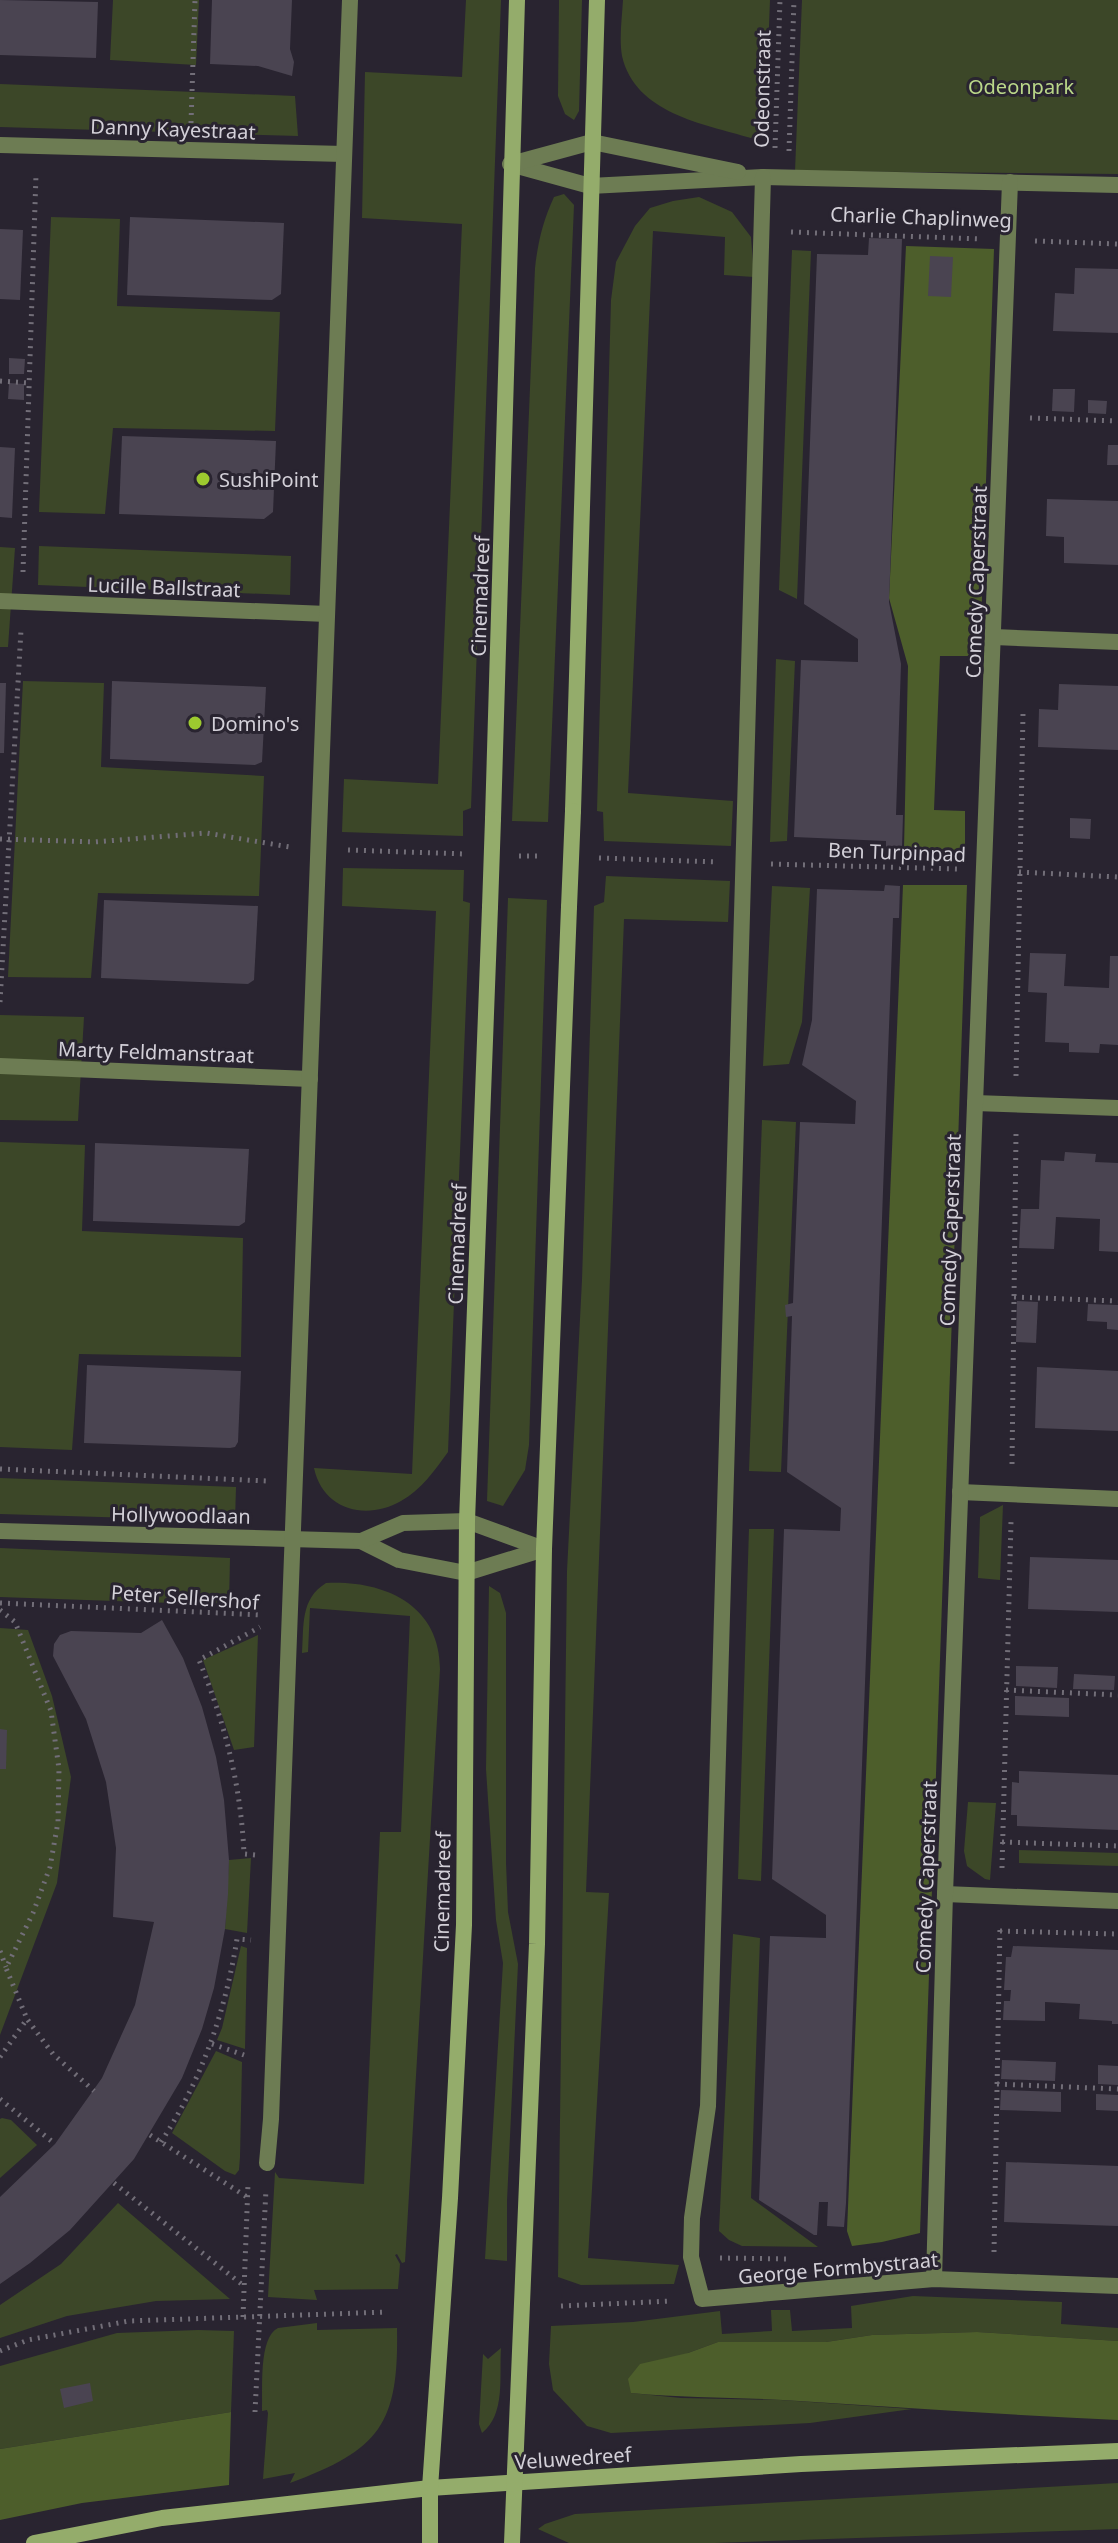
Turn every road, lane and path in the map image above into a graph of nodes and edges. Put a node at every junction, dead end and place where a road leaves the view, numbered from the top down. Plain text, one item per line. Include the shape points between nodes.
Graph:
1 (195, 0) edge
2 (350, 0) edge
3 (517, 0) edge
4 (597, 0) edge
5 (780, 0) edge
6 (794, 0) edge
7 (592, 142) junction
8 (0, 145) edge
9 (190, 150) junction
10 (344, 154) junction
11 (510, 164) junction
12 (777, 177) junction
13 (1010, 182) junction
14 (1118, 185) edge
15 (590, 186) junction
16 (777, 232) dead end
17 (1007, 240) junction
18 (1118, 244) edge
19 (0, 381) edge
20 (29, 383) dead end
21 (1029, 418) dead end
22 (1118, 421) edge
23 (0, 601) edge
24 (327, 614) junction
25 (994, 637) junction
26 (1118, 642) edge
27 (0, 839) edge
28 (318, 849) junction
29 (674, 861) dead end
30 (744, 863) junction
31 (985, 870) junction
32 (1118, 877) edge
33 (0, 1066) edge
34 (310, 1079) junction
35 (975, 1103) junction
36 (1118, 1108) edge
37 (1014, 1297) dead end
38 (1118, 1301) edge
39 (0, 1469) edge
40 (272, 1481) dead end
41 (960, 1492) junction
42 (1118, 1499) edge
43 (467, 1521) junction
44 (0, 1531) edge
45 (293, 1537) junction
46 (361, 1541) junction
47 (544, 1549) junction
48 (466, 1573) junction
49 (0, 1603) edge
50 (0, 1610) edge
51 (1006, 1690) dead end
52 (1118, 1695) edge
53 (1002, 1842) dead end
54 (1118, 1846) edge
55 (259, 1855) dead end
56 (945, 1894) junction
57 (1118, 1901) edge
58 (1000, 1931) dead end
59 (1118, 1934) edge
60 (256, 1940) dead end
61 (0, 1951) edge
62 (6, 1968) junction
63 (27, 2019) junction
64 (212, 2044) junction
65 (0, 2057) edge
66 (252, 2058) dead end
67 (997, 2084) dead end
68 (1118, 2089) edge
69 (94, 2091) dead end
70 (0, 2099) edge
71 (150, 2135) dead end
72 (161, 2142) junction
73 (55, 2144) dead end
74 (267, 2163) joint
75 (114, 2183) dead end
76 (248, 2197) dead end
77 (934, 2279) junction
78 (1118, 2286) edge
79 (245, 2287) dead end
80 (702, 2299) junction
81 (561, 2306) dead end
82 (388, 2312) dead end
83 (259, 2317) junction
84 (0, 2351) edge
85 (255, 2412) dead end
86 (1118, 2451) edge
87 (513, 2482) junction
88 (430, 2488) junction
89 (34, 2543) edge
90 (430, 2543) edge
91 (512, 2543) edge

1 - 9 path
2 - 10 street
3 - 11 main road, Cinemadreef
4 - 7 main road
5 - 12 path, Odeonstraat
6 - 12 path, Odeonstraat
7 - 11 street, Charlie Chaplinweg
7 - 12 street, Charlie Chaplinweg
7 - 15 main road
8 - 9 street, Danny Kayestraat
9 - 10 street, Danny Kayestraat
10 - 24 street
11 - 15 street, Charlie Chaplinweg
11 - 43 main road, Cinemadreef, bridge
12 - 13 street, Charlie Chaplinweg
12 - 15 street, Charlie Chaplinweg
12 - 30 street
13 - 14 street, Charlie Chaplinweg
13 - 17 street, Comedy Caperstraat
15 - 47 main road, bridge via 573,811
16 - 17 path, Charlie Chaplinweg
17 - 18 path, Charlie Chaplinweg
17 - 25 street, Comedy Caperstraat
19 - 20 path
21 - 22 path
23 - 24 street, Lucille Ballstraat
24 - 28 street
25 - 26 street
25 - 31 street, Comedy Caperstraat
27 - 28 path via 94,842 206,833
28 - 34 street
29 - 30 path, Ben Turpinpad
30 - 31 path, Ben Turpinpad
30 - 80 street via 708,2106 692,2218 691,2257
31 - 32 path, Ben Turpinpad
31 - 35 street, Comedy Caperstraat
33 - 34 street, Marty Feldmanstraat
34 - 45 street
35 - 36 street
35 - 41 street, Comedy Caperstraat
37 - 38 path
39 - 40 path
41 - 42 street
41 - 56 street, Comedy Caperstraat
43 - 46 street, Hollywoodlaan via 403,1523
43 - 47 street, Hollywoodlaan
43 - 48 main road, Cinemadreef
44 - 45 street, Hollywoodlaan
45 - 46 street, Hollywoodlaan
45 - 74 street
46 - 48 street, Hollywoodlaan via 399,1560
47 - 48 street, Hollywoodlaan
47 - 87 main road via 537,1944
48 - 88 main road, Cinemadreef via 464,1925
49 - 55 path, Peter Sellershof via 267,1615 258,1630 199,1660 234,1767 244,1854
50 - 62 path via 15,1622 51,1711 59,1769 50,1867
51 - 52 path
53 - 54 path
56 - 57 street
56 - 77 street, Comedy Caperstraat
58 - 59 path
60 - 64 path via 237,1939
61 - 62 path
62 - 63 path
63 - 65 path
63 - 69 path via 53,2054
64 - 66 path
64 - 72 path
67 - 68 path
70 - 73 path
71 - 72 path
72 - 76 path
74 - 83 path
75 - 79 path
77 - 78 street, George Formbystraat
77 - 80 street, George Formbystraat
80 - 81 path
82 - 83 path
83 - 84 path via 129,2321 28,2340
83 - 85 path
86 - 87 main road, Veluwedreef
87 - 88 main road, Veluwedreef
87 - 91 main road
88 - 89 main road, Veluwedreef via 162,2518
88 - 90 main road, Cinemadreef

